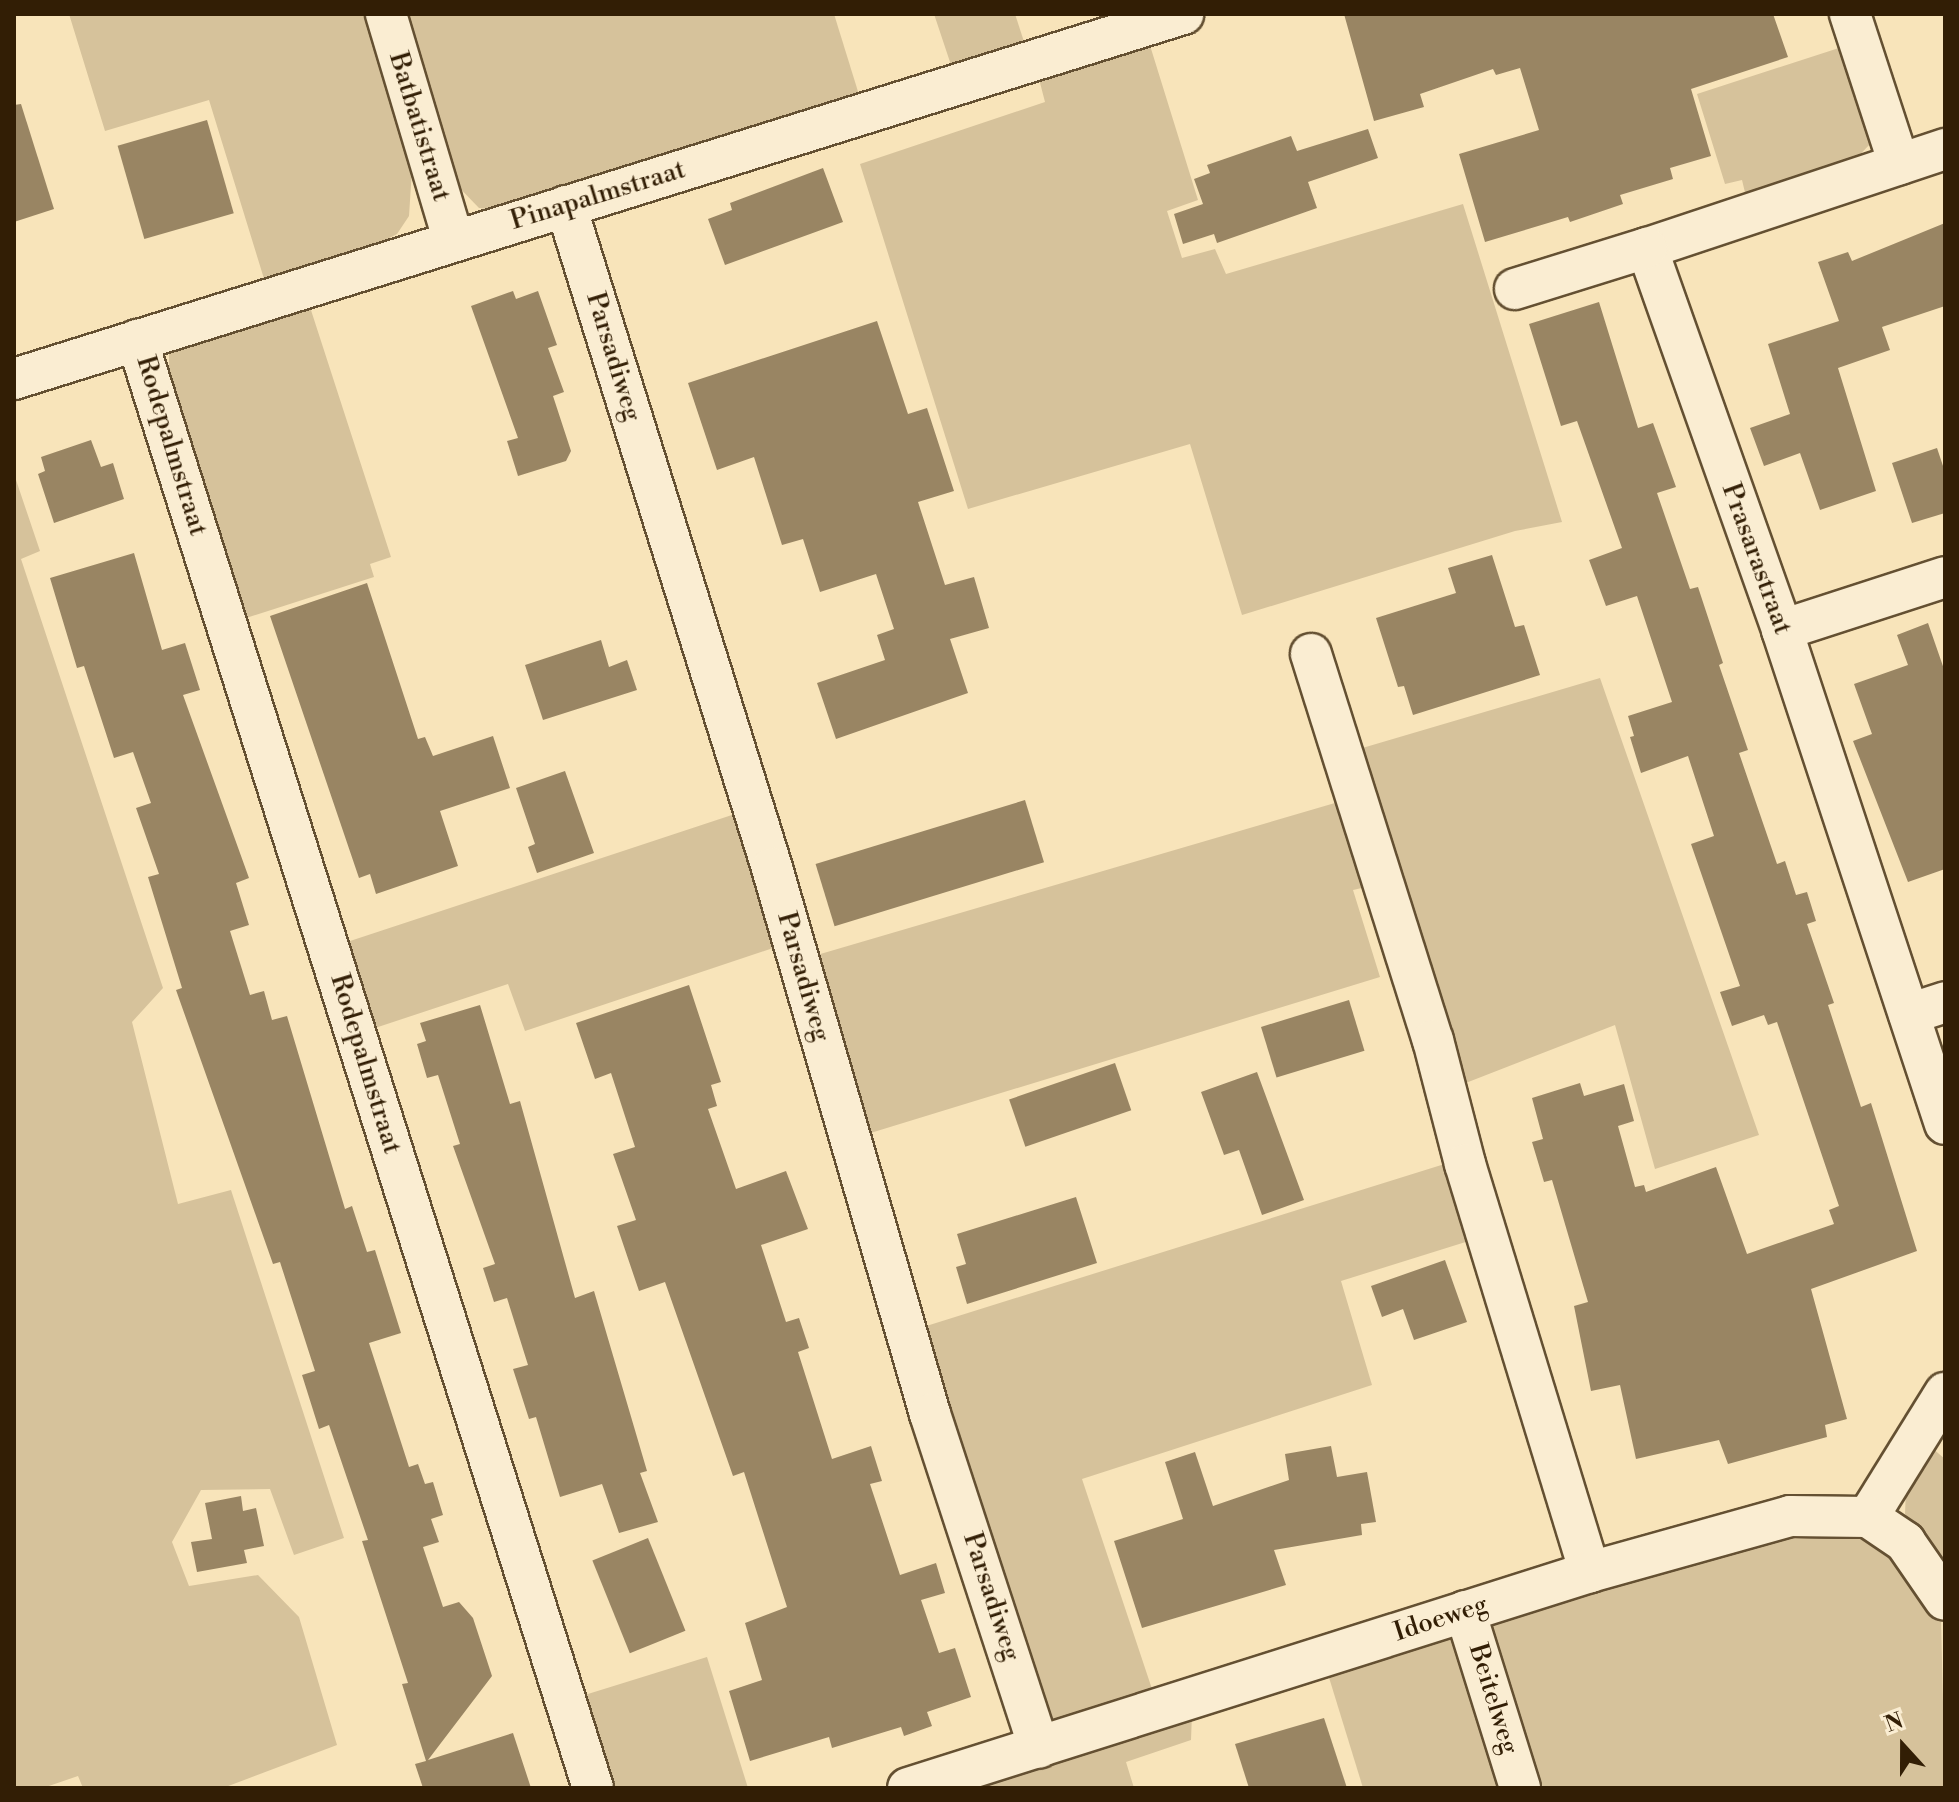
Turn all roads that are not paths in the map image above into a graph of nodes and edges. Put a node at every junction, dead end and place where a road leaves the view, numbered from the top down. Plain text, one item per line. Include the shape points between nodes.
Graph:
1 (386, 14) edge
2 (1183, 14) edge
3 (1850, 14) edge
4 (1945, 149) edge
5 (1899, 164) junction
6 (566, 206) junction
7 (453, 239) junction
8 (1647, 248) junction
9 (1515, 289) dead end
10 (137, 340) junction
11 (14, 379) edge
12 (1945, 577) edge
13 (1782, 630) junction
14 (1311, 654) dead end
15 (1927, 1008) edge
16 (1945, 1124) edge
17 (1945, 1393) edge
18 (1868, 1517) junction
19 (1590, 1572) junction
20 (1945, 1600) edge
21 (1465, 1611) junction
22 (1039, 1748) junction
23 (593, 1788) edge
24 (908, 1788) edge
25 (1520, 1788) edge

1 - 7 street, Batbatistraat
2 - 6 street, Pinapalmstraat
3 - 5 street
4 - 5 street
5 - 8 street
6 - 7 street, Pinapalmstraat
6 - 22 street, Parsadiweg via 772,868 930,1414
7 - 10 street, Pinapalmstraat
8 - 9 street
8 - 13 street, Prasarastraat
10 - 11 street, Pinapalmstraat
10 - 23 street, Rodepalmstraat
12 - 13 street
13 - 15 street, Prasarastraat
14 - 19 street via 1433,1040 1465,1164
15 - 16 street, Prasarastraat
17 - 18 street
18 - 19 street, Idoeweg via 1790,1516
18 - 20 street via 1905,1542
19 - 21 street, Idoeweg
21 - 22 street, Idoeweg
21 - 25 street, Beitelweg
22 - 24 street, Idoeweg

